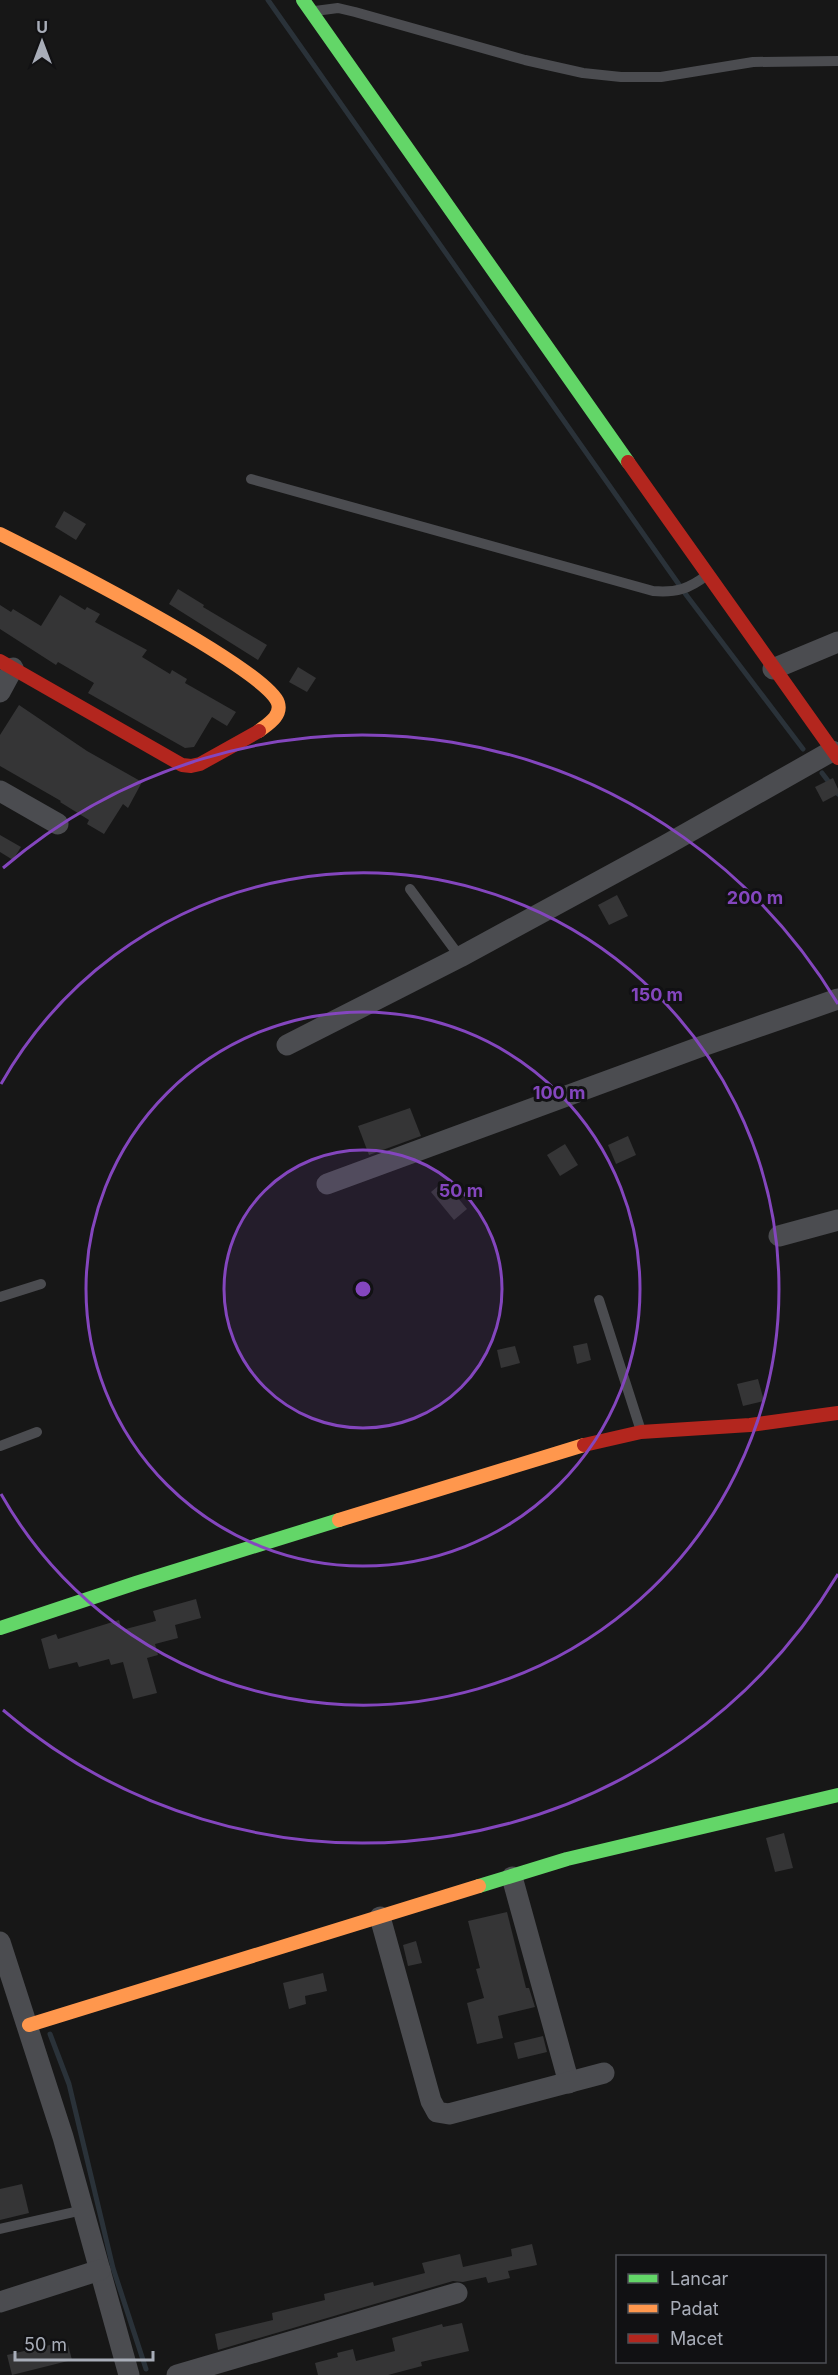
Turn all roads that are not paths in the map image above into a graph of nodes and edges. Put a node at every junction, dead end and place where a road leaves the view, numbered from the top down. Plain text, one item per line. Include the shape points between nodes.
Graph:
1 (303, 0) edge
2 (311, 12) junction
3 (838, 61) edge
4 (251, 479) dead end
5 (0, 534) edge
6 (707, 575) junction
7 (838, 642) edge
8 (6, 664) edge
9 (773, 669) junction
10 (0, 692) edge
11 (822, 759) edge
12 (0, 791) edge
13 (58, 824) dead end
14 (410, 889) dead end
15 (460, 957) junction
16 (838, 999) edge
17 (287, 1045) dead end
18 (327, 1184) dead end
19 (838, 1220) edge
20 (779, 1236) dead end
21 (41, 1284) dead end
22 (0, 1297) edge
23 (599, 1300) dead end
24 (838, 1413) edge
25 (37, 1432) dead end
26 (641, 1432) junction
27 (0, 1446) edge
28 (0, 1628) edge
29 (838, 1795) edge
30 (512, 1876) junction
31 (380, 1917) junction
32 (0, 1941) edge
33 (28, 2025) junction
34 (604, 2073) dead end
35 (569, 2083) junction
36 (83, 2210) junction
37 (0, 2229) edge
38 (99, 2270) junction
39 (457, 2294) dead end
40 (0, 2302) edge
41 (129, 2375) edge
42 (177, 2375) edge

1 - 2 street
2 - 3 lane via 338,8 583,73 661,76 753,62
2 - 6 street
4 - 6 lane via 654,591 673,593
5 - 8 street via 60,563 236,664 274,692 278,710 261,729 202,763 185,766 175,764
6 - 9 street
7 - 9 street
8 - 10 street
9 - 11 street
11 - 15 street
12 - 13 street
14 - 15 lane
15 - 17 street
16 - 18 street
19 - 20 street
21 - 22 lane
23 - 26 lane
24 - 26 street via 750,1425
25 - 27 lane
26 - 28 street via 520,1462
29 - 30 street via 567,1859
30 - 31 street
30 - 35 street
31 - 33 street
31 - 35 street via 437,2112 449,2114
32 - 33 street
33 - 36 street
34 - 35 street
36 - 37 lane
36 - 38 street
38 - 40 street
38 - 41 street
39 - 42 street

